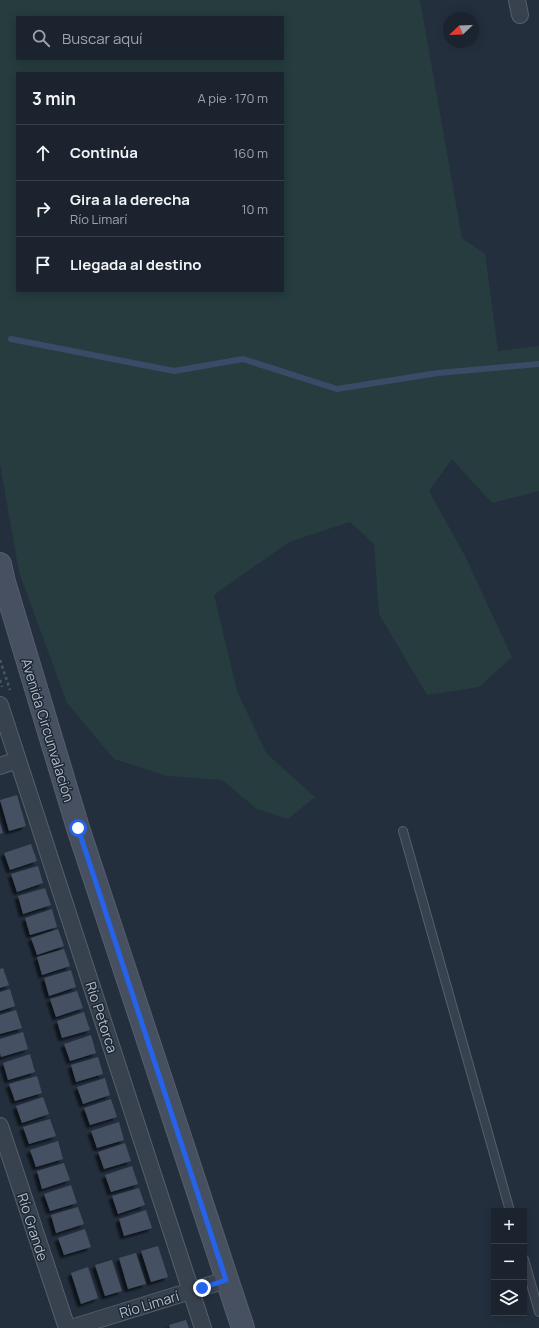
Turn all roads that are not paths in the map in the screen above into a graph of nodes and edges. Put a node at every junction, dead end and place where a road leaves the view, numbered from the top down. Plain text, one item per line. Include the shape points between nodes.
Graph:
1 (0, 564) edge
2 (0, 705) edge
3 (18, 760) junction
4 (0, 766) edge
5 (403, 831) dead end
6 (0, 1126) edge
7 (509, 1208) edge
8 (527, 1270) edge
9 (226, 1280) junction
10 (191, 1292) junction
11 (539, 1312) edge
12 (67, 1328) edge
13 (71, 1328) edge
14 (203, 1328) edge
15 (243, 1328) edge

1 - 9 main road, Avenida Circunvalación via 78,828
2 - 3 street, Río Petorca
3 - 4 street
3 - 10 street, Río Petorca
5 - 7 lane
6 - 12 street, Río Grande
8 - 11 lane
9 - 10 street, Río Limarí
9 - 15 main road, Avenida Circunvalación
10 - 13 street, Río Limarí
10 - 14 street, Río Petorca

